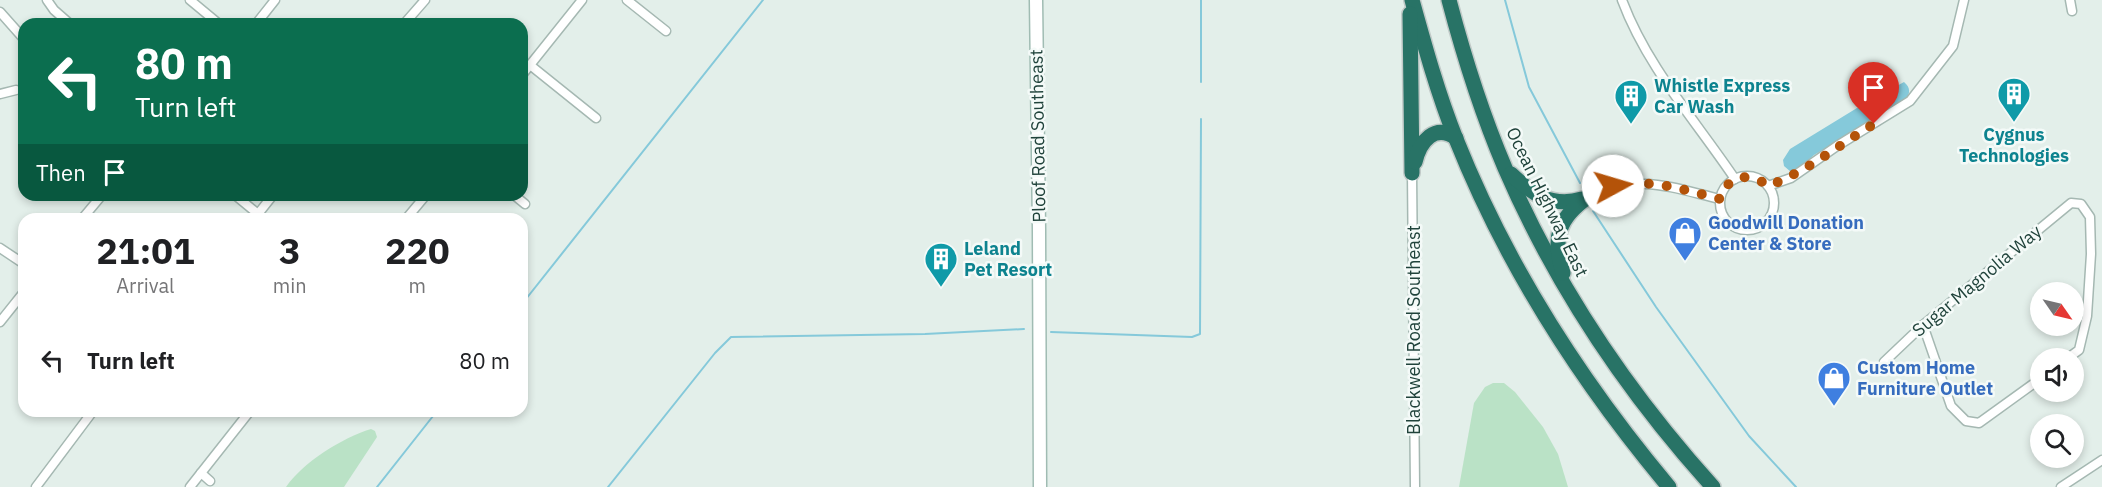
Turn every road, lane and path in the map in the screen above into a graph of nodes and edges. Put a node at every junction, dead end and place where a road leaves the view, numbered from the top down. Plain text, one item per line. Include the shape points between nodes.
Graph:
1 (47, 0) edge
2 (190, 0) edge
3 (275, 0) edge
4 (425, 0) edge
5 (582, 0) edge
6 (627, 0) edge
7 (1036, 0) edge
8 (1411, 0) edge
9 (1449, 0) edge
10 (1622, 0) edge
11 (1964, 0) edge
12 (2070, 0) edge
13 (2072, 10) dead end
14 (0, 12) edge
15 (63, 18) edge
16 (212, 18) edge
17 (261, 18) edge
18 (410, 18) edge
19 (666, 31) dead end
20 (18, 32) edge
21 (530, 65) junction
22 (528, 68) edge
23 (16, 90) dead end
24 (0, 94) edge
25 (596, 118) dead end
26 (1456, 138) junction
27 (1505, 168) junction
28 (1412, 173) junction
29 (1735, 179) junction
30 (1768, 186) junction
31 (1588, 197) junction
32 (1720, 199) junction
33 (97, 201) edge
34 (241, 201) edge
35 (268, 201) edge
36 (421, 201) edge
37 (521, 201) edge
38 (525, 204) dead end
39 (87, 213) edge
40 (252, 213) edge
41 (259, 213) edge
42 (411, 213) edge
43 (0, 248) edge
44 (18, 260) edge
45 (1568, 290) junction
46 (18, 299) edge
47 (0, 322) edge
48 (1923, 325) junction
49 (2079, 348) edge
50 (1884, 362) dead end
51 (2030, 386) edge
52 (88, 417) edge
53 (245, 417) edge
54 (2102, 460) edge
55 (201, 473) junction
56 (210, 481) dead end
57 (36, 487) edge
58 (190, 487) edge
59 (1040, 487) edge
60 (1415, 487) edge
61 (1670, 487) edge
62 (1713, 487) edge
63 (2061, 487) edge

1 - 15 street
2 - 16 street
3 - 17 street
4 - 18 street
5 - 21 street
6 - 19 street
7 - 59 street, Ploof Road Southeast
8 - 26 highway
8 - 28 highway
9 - 27 highway, Ocean Highway East
10 - 29 street via 1655,66
11 - 30 street via 1953,45 1910,101 1791,178
12 - 13 street
14 - 20 street
21 - 22 street
21 - 25 street
23 - 24 street
26 - 28 highway via 1442,132 1432,134 1420,148
26 - 61 highway via 1503,242 1541,310 1603,404
27 - 31 highway via 1546,200
27 - 45 highway, Ocean Highway East
28 - 60 street, Blackwell Road Southeast
29 - 30 street via 1752,177
29 - 32 street
30 - 32 street via 1774,206 1763,225 1753,230 1730,224 1720,208
31 - 32 street via 1613,186 1639,183
31 - 45 highway via 1568,213 1558,237 1560,266
33 - 39 street
34 - 40 street
35 - 41 street
36 - 42 street
37 - 38 street
43 - 44 street
45 - 62 highway, Ocean Highway East via 1617,366
46 - 47 street
48 - 49 street, Sugar Magnolia Way via 2072,203 2081,204 2090,217 2091,254 2087,316
48 - 50 street, Sugar Magnolia Way
48 - 51 street via 1951,406 1966,421 1979,423
52 - 57 street
53 - 55 street
54 - 63 street
55 - 56 street
55 - 58 street

